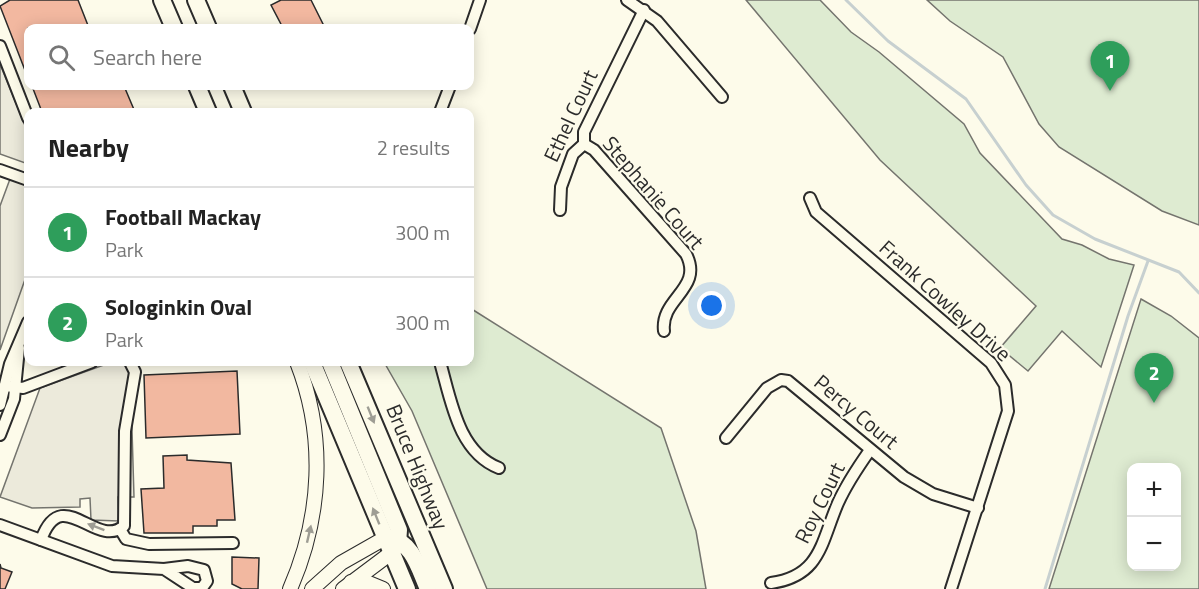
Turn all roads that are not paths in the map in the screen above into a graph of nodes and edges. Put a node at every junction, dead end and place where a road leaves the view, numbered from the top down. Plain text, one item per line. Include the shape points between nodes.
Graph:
1 (162, 0) edge
2 (196, 0) edge
3 (480, 0) edge
4 (627, 0) edge
5 (644, 10) junction
6 (172, 24) edge
7 (206, 24) edge
8 (472, 24) edge
9 (0, 46) edge
10 (198, 90) edge
11 (234, 90) edge
12 (448, 90) edge
13 (722, 97) dead end
14 (24, 108) edge
15 (205, 108) edge
16 (241, 108) edge
17 (442, 108) edge
18 (584, 144) junction
19 (0, 170) edge
20 (24, 179) edge
21 (810, 198) dead end
22 (560, 210) dead end
23 (664, 331) dead end
24 (24, 334) edge
25 (81, 366) edge
26 (132, 366) edge
27 (298, 366) edge
28 (314, 366) edge
29 (332, 366) edge
30 (350, 366) edge
31 (441, 366) edge
32 (11, 387) junction
33 (0, 405) edge
34 (0, 435) edge
35 (726, 438) dead end
36 (870, 450) junction
37 (500, 468) dead end
38 (978, 508) junction
39 (0, 525) edge
40 (120, 529) junction
41 (40, 540) junction
42 (233, 543) dead end
43 (392, 544) junction
44 (164, 569) dead end
45 (771, 583) dead end
46 (347, 587) edge
47 (290, 589) edge
48 (312, 589) edge
49 (383, 589) edge
50 (407, 589) edge
51 (428, 589) edge
52 (444, 589) edge
53 (951, 589) edge

1 - 6 highway
2 - 7 highway
3 - 8 street
4 - 5 street
5 - 13 street
5 - 18 street, Ethel Court via 584,132
9 - 14 street
10 - 15 highway
11 - 16 highway
12 - 17 street
18 - 22 street, Ethel Court via 573,154 561,187
18 - 23 street, Stephanie Court via 594,150 692,265 687,284 663,321
19 - 20 street
21 - 38 street, Frank Cowley Drive via 816,212 1000,375 1008,396 1008,411
24 - 32 street
25 - 32 street via 23,388
26 - 40 street via 135,372 125,431 125,523
47 -> 27 main road via 308,539 317,481 313,420
43 -> 28 highway
29 - 43 highway via 398,526
30 -> 52 highway, Bruce Highway
31 - 37 street via 448,400 474,453
32 - 33 street
32 - 34 street
35 - 36 street, Percy Court via 780,376
36 - 38 street, Percy Court via 917,486
36 - 45 street, Roy Court via 851,477 817,557 794,578
38 - 53 street, Frank Cowley Drive
39 - 41 street
40 -> 41 street via 106,531 62,516 49,520
40 - 42 street via 126,539 141,544
41 - 44 street via 112,566
43 - 46 main road
43 - 48 main road via 341,563
43 - 50 highway
43 - 51 highway via 412,553
46 - 49 main road via 366,582

